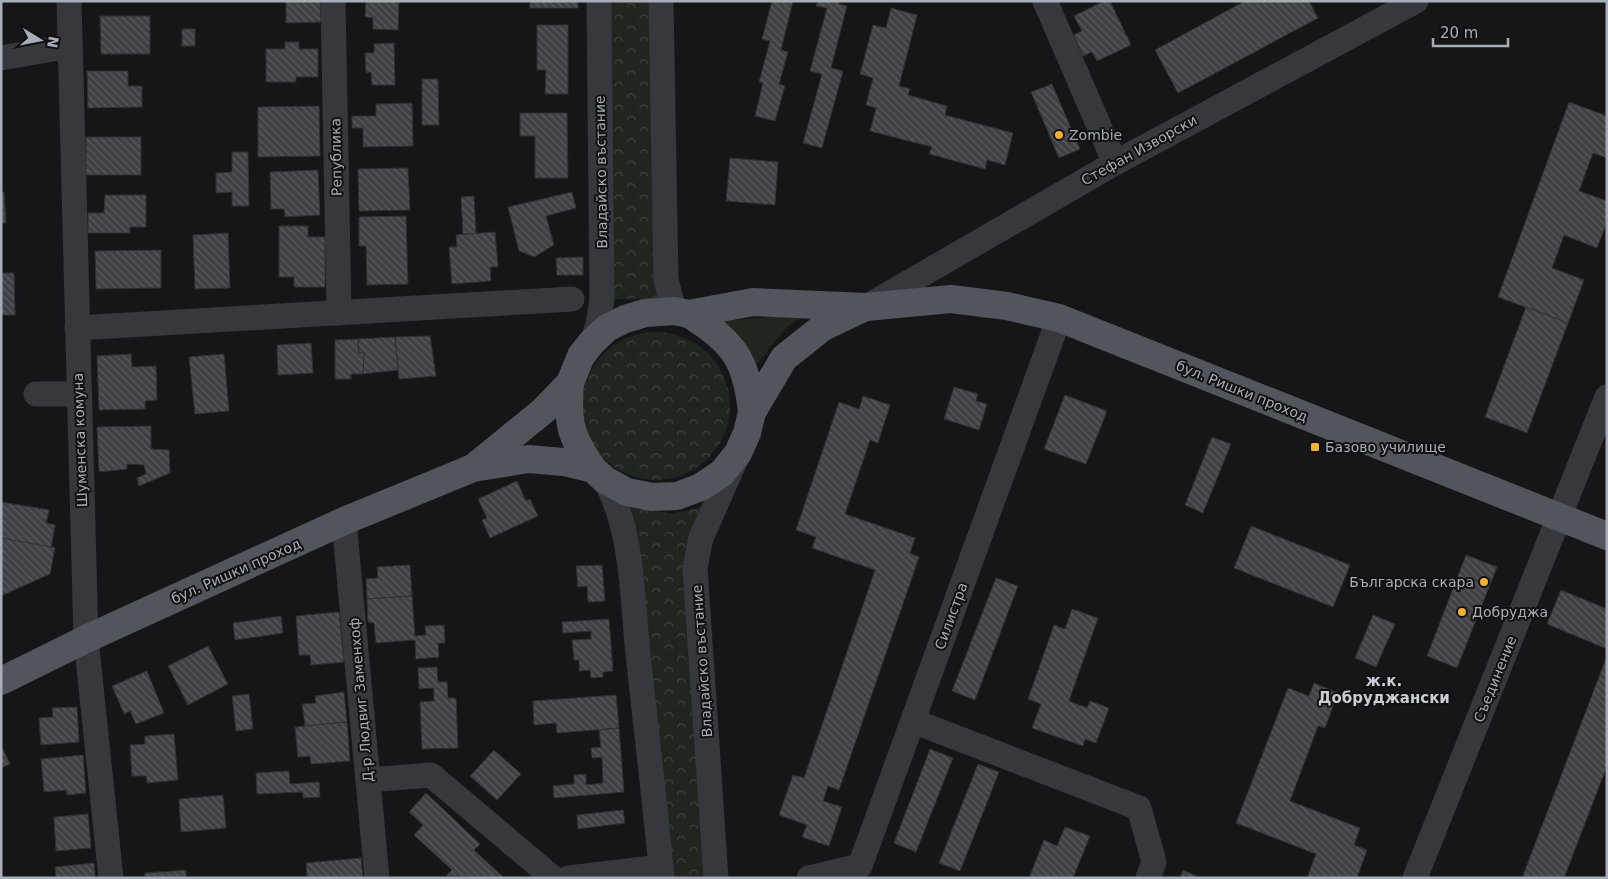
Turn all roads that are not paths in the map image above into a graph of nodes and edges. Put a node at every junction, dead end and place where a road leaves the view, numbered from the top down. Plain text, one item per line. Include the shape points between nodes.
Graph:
1 (69, 1) edge
2 (333, 1) edge
3 (599, 1) edge
4 (661, 1) edge
5 (1045, 1) edge
6 (1416, 1) edge
7 (70, 46) junction
8 (1, 58) edge
9 (1115, 163) junction
10 (572, 299) dead end
11 (866, 306) junction
12 (339, 313) junction
13 (682, 313) junction
14 (1059, 318) junction
15 (77, 328) junction
16 (592, 342) junction
17 (570, 383) junction
18 (36, 394) dead end
19 (79, 394) junction
20 (1607, 397) edge
21 (752, 412) junction
22 (738, 453) junction
23 (473, 468) junction
24 (599, 474) junction
25 (1560, 518) junction
26 (344, 521) junction
27 (1607, 536) edge
28 (86, 639) junction
29 (1, 681) edge
30 (913, 721) junction
31 (368, 780) junction
32 (662, 872) edge
33 (866, 872) edge
34 (111, 878) edge
35 (377, 878) edge
36 (553, 878) edge
37 (569, 878) edge
38 (716, 878) edge
39 (809, 878) edge
40 (1148, 878) edge
41 (1415, 878) edge

1 - 7 street, Шуменска комуна
2 - 12 street, Република
3 - 16 street, Владайско въстание via 602,299
4 - 13 street via 666,279
5 - 9 street
6 - 9 street, Стефан Изворски
7 - 8 street
7 - 15 street, Шуменска комуна
9 - 11 street, Стефан Изворски
10 - 12 street
11 - 13 main road, бул. Ришки проход via 753,302
11 - 14 main road, бул. Ришки проход via 951,299 1007,306
11 - 21 main road, бул. Ришки проход via 823,327 784,358
12 - 15 street
13 - 16 main road, бул. Ришки проход via 645,314 625,319 607,328
13 - 21 main road via 722,337 735,352 748,381
14 - 25 main road, бул. Ришки проход
14 - 30 street, Силистра
15 - 19 street, Шуменска комуна
16 - 17 main road, бул. Ришки проход via 581,356
17 - 23 main road, бул. Ришки проход via 543,411
17 - 24 main road via 568,414 575,444
18 - 19 street
19 - 28 street, Шуменска комуна
20 - 25 street, Съединение
21 - 22 main road, бул. Ришки проход
22 - 24 main road, бул. Ришки проход via 722,473 702,487 677,496 652,497 627,492
22 - 38 street, Владайско въстание via 701,538 695,568
23 - 24 main road, бул. Ришки проход via 528,459 564,462
23 - 26 main road, бул. Ришки проход
24 - 32 street via 614,496 630,572
25 - 27 main road, бул. Ришки проход
25 - 41 street, Съединение
26 - 28 main road, бул. Ришки проход
26 - 31 street, Д-р Людвиг Заменхоф
28 - 29 main road, бул. Ришки проход
28 - 34 street, Шуменска комуна
30 - 33 street, Силистра
30 - 40 street via 1139,808 1154,862
31 - 35 street, Д-р Людвиг Заменхоф
31 - 36 street via 431,775
32 - 37 street
33 - 39 street, Силистра

